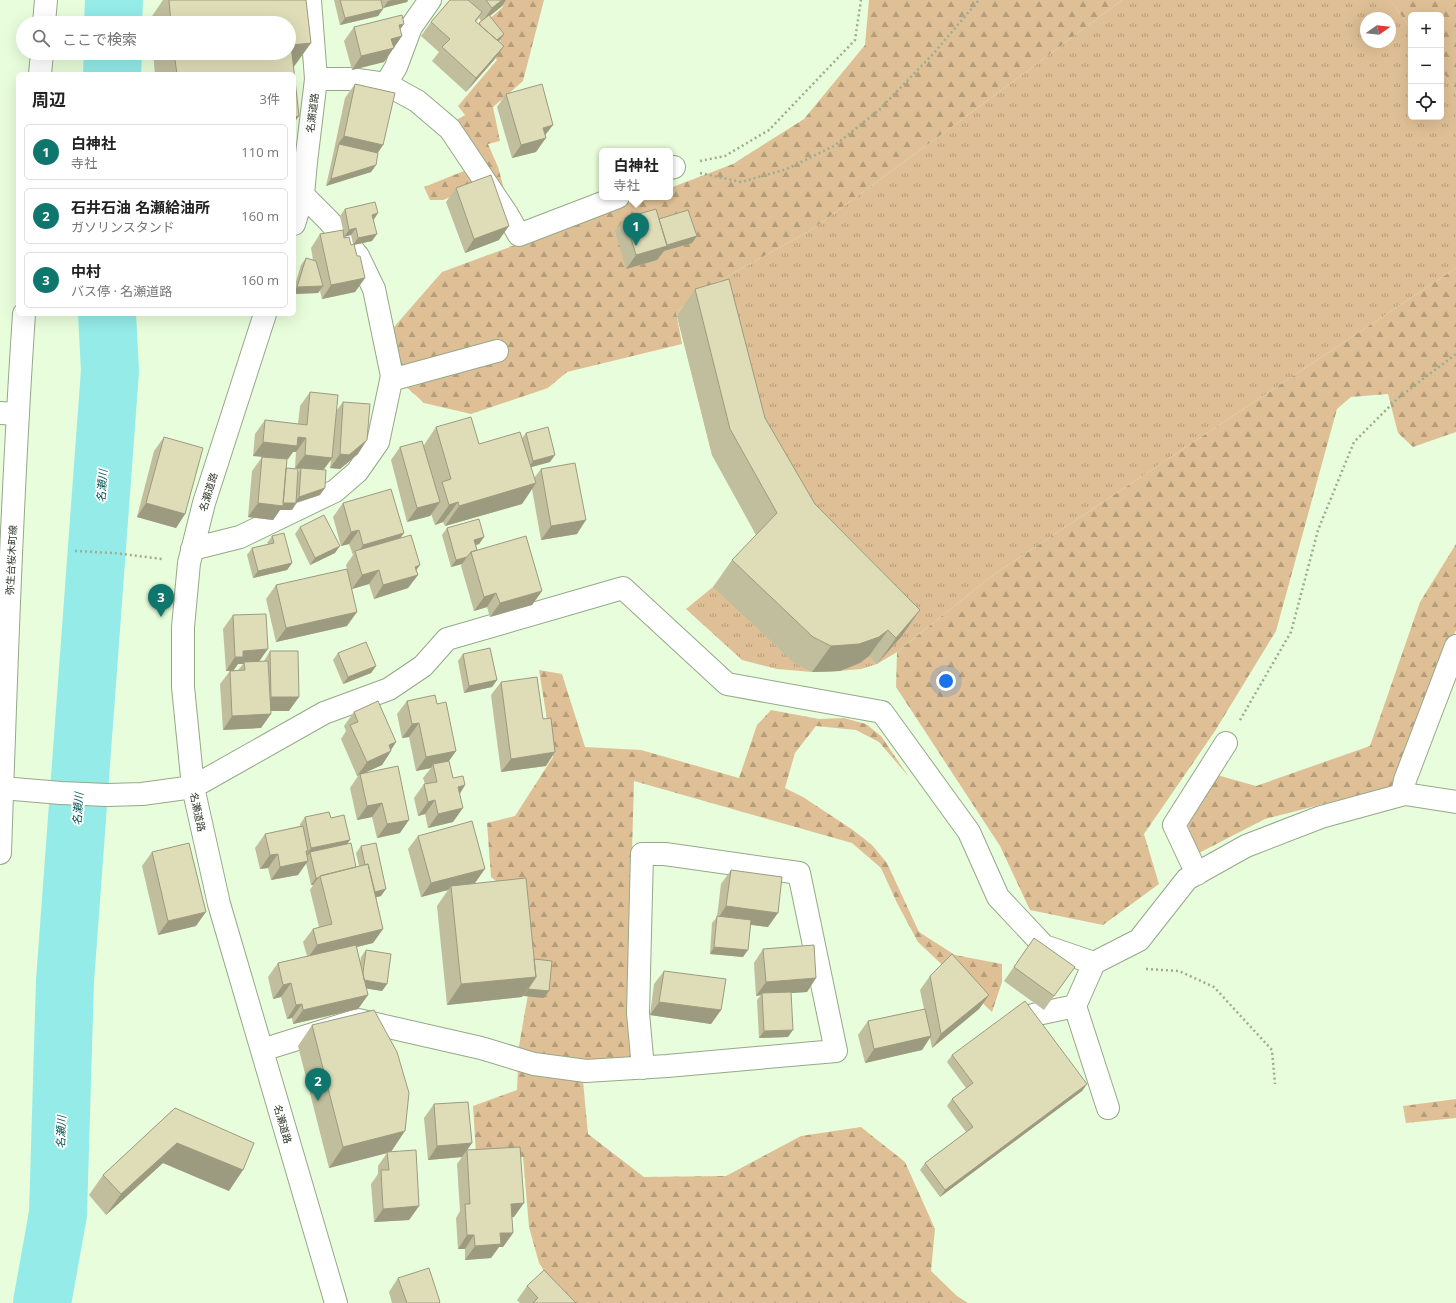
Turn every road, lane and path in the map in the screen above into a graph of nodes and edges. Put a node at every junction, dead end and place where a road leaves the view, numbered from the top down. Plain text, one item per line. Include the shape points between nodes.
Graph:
1 (46, 0) edge
2 (310, 0) edge
3 (430, 0) edge
4 (861, 0) edge
5 (979, 0) edge
6 (45, 16) edge
7 (41, 60) edge
8 (40, 72) edge
9 (316, 79) junction
10 (386, 84) junction
11 (673, 167) edge
12 (673, 167) edge
13 (303, 195) junction
14 (610, 200) edge
15 (296, 218) edge
16 (24, 316) edge
17 (264, 316) edge
18 (497, 351) dead end
19 (1456, 354) edge
20 (391, 380) junction
21 (9, 413) edge
22 (75, 551) dead end
23 (190, 556) junction
24 (1456, 646) edge
25 (2, 714) edge
26 (1226, 742) joint
27 (2, 788) junction
28 (193, 788) junction
29 (1402, 794) junction
30 (1456, 802) edge
31 (0, 854) edge
32 (1196, 874) junction
33 (1094, 963) junction
34 (1145, 969) dead end
35 (1075, 1006) junction
36 (1033, 1015) edge
37 (262, 1050) junction
38 (644, 1068) junction
39 (1275, 1084) dead end
40 (1108, 1108) dead end
41 (336, 1303) edge

1 - 6 street
2 - 9 street, 名瀬道路
3 - 10 street via 411,27 396,68
4 - 11 path via 855,40 769,130 725,156
5 - 12 path via 933,54 879,110 834,146 787,169 740,182
7 - 8 street
9 - 10 street via 350,79
9 - 13 street, 名瀬道路
10 - 14 street via 418,102 450,129 519,235
13 - 15 street, 名瀬道路
13 - 20 street via 358,256 371,282
16 - 21 street, 弥生台桜木町線
17 - 23 street, 名瀬道路 via 204,503
18 - 20 street
19 - 26 path via 1398,398 1354,442 1318,530 1291,632
20 - 23 street via 378,442 357,472 335,492 240,537
21 - 25 street, 弥生台桜木町線
22 - 23 path
23 - 28 street, 名瀬道路 via 183,627 183,687
24 - 29 street
25 - 27 street, 弥生台桜木町線
26 - 32 street via 1174,824
27 - 28 street via 107,795
27 - 31 street, 弥生台桜木町線
28 - 33 street via 324,713 389,689 423,666 447,639 623,588 727,684 882,712 969,832 998,897 1044,946
28 - 37 street, 名瀬道路 via 219,904
29 - 30 street
29 - 32 street via 1321,817 1246,846
32 - 33 street via 1187,879 1139,940
33 - 35 street
34 - 39 path via 1179,971 1214,987 1272,1050
35 - 36 street
35 - 40 street
37 - 38 street via 358,1020 481,1048 534,1064 586,1071
37 - 41 street, 名瀬道路
38 - 38 street via 836,1051 799,873 665,854 642,854 638,1013

